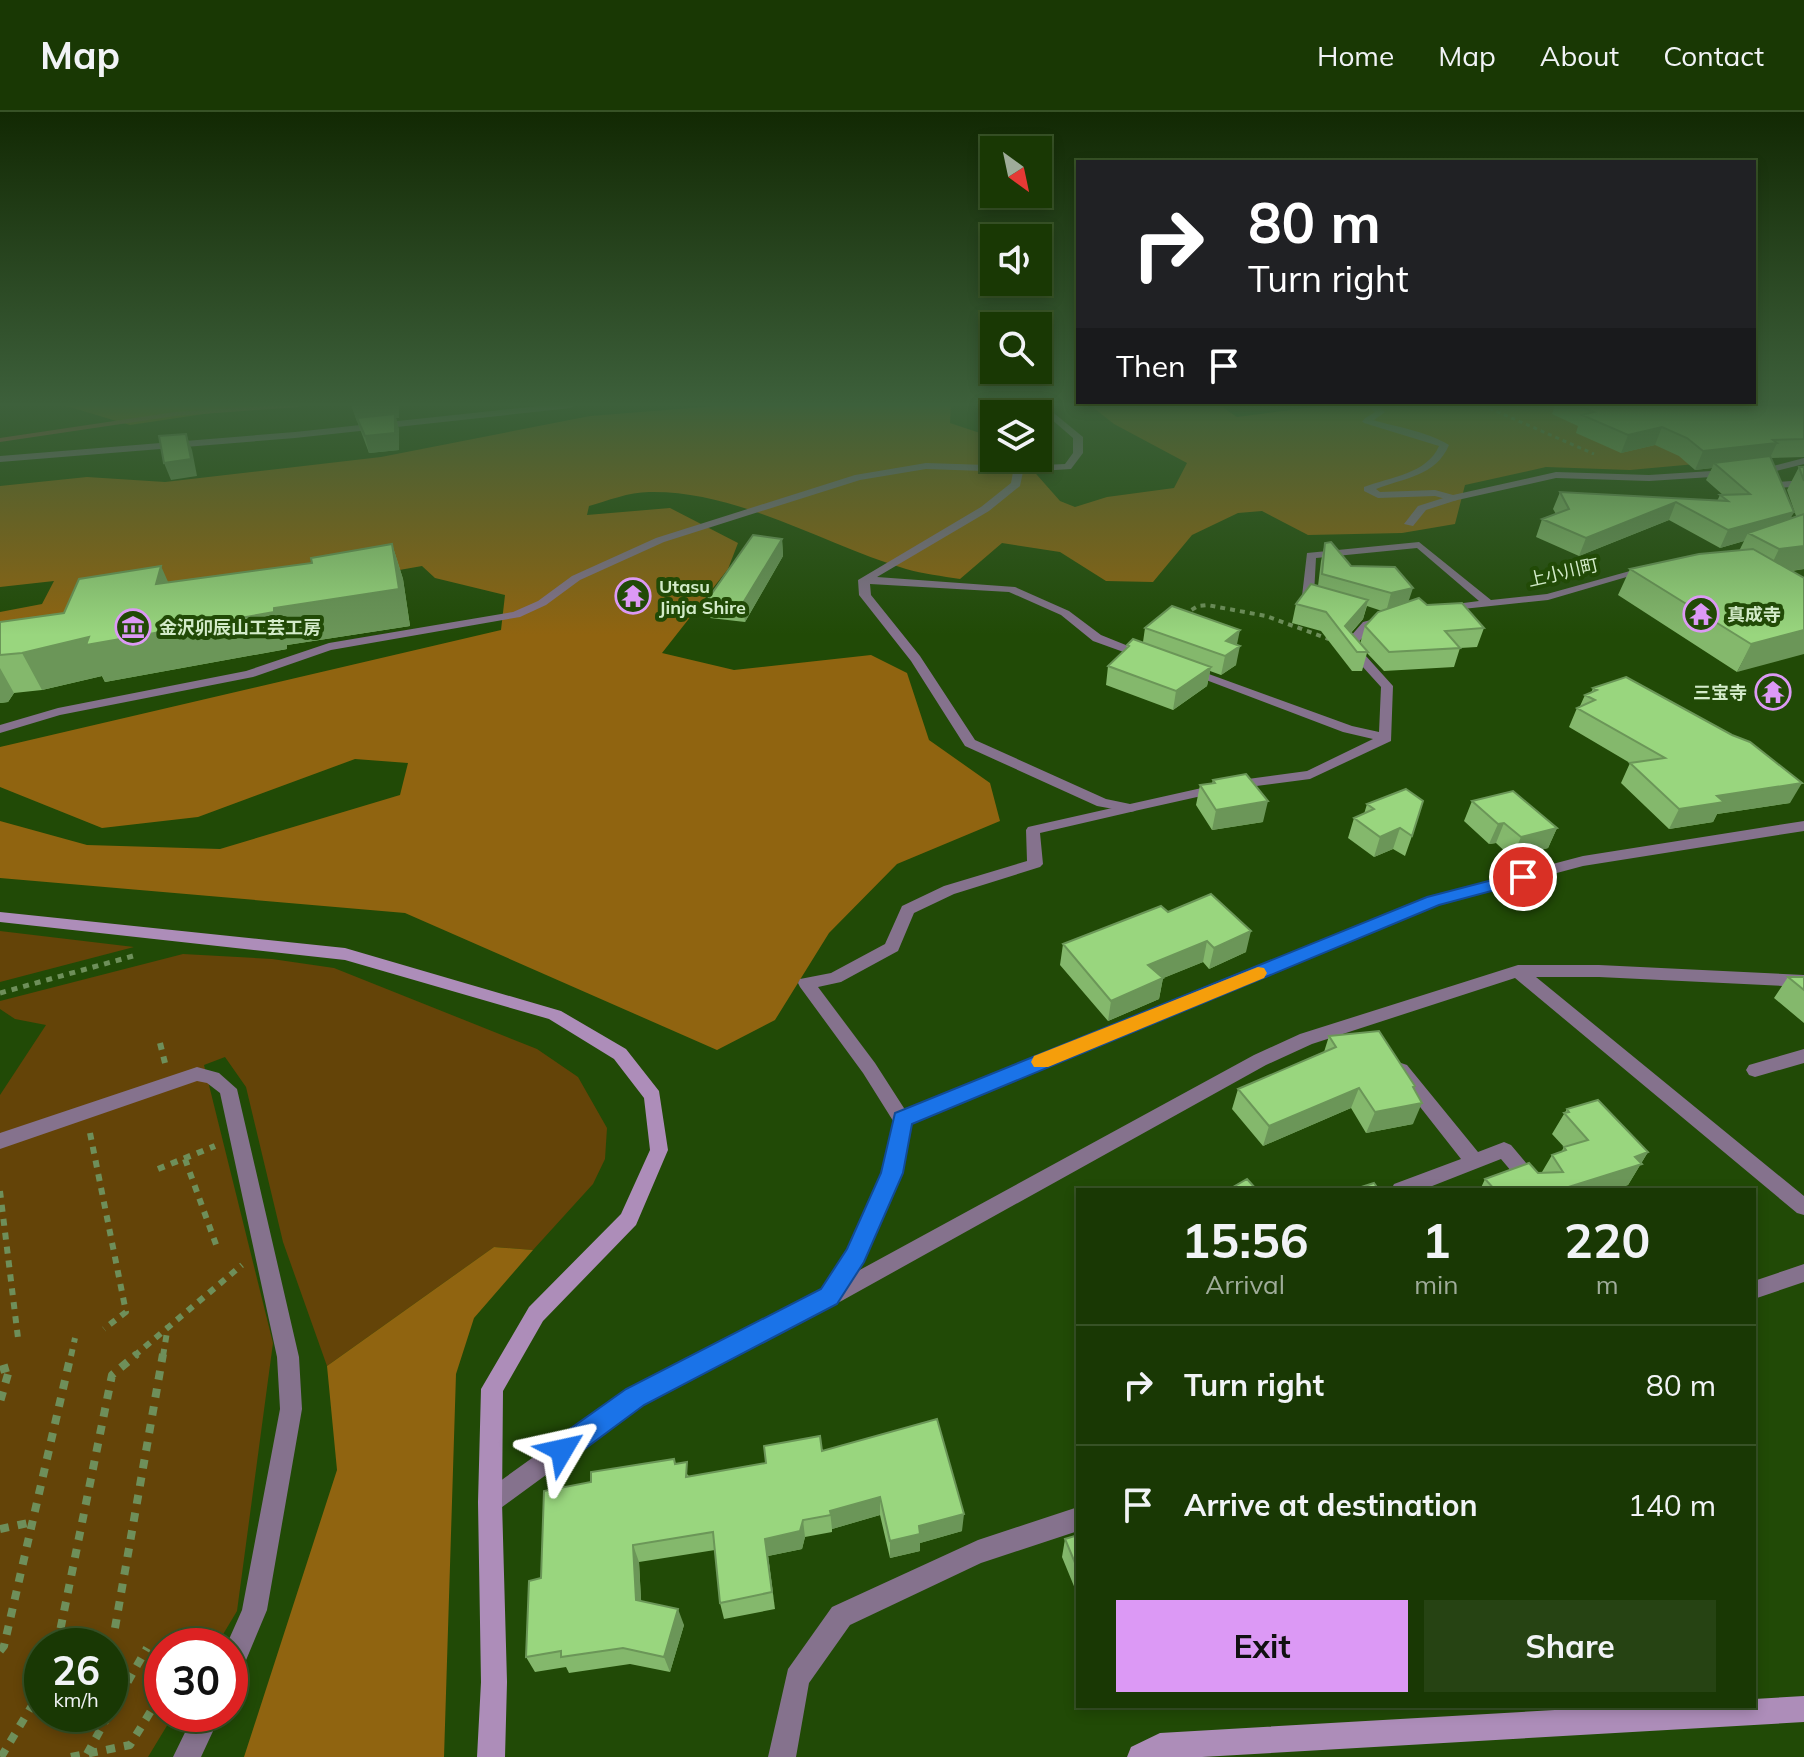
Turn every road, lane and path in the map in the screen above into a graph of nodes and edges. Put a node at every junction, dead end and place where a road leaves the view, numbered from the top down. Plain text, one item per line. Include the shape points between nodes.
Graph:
1 (843, 482) edge
2 (1016, 482) edge
3 (1386, 482) edge
4 (1526, 482) edge
5 (1774, 482) edge
6 (1804, 483) edge
7 (1453, 498) junction
8 (1409, 524) dead end
9 (1662, 564) edge
10 (864, 580) junction
11 (1488, 603) junction
12 (1334, 604) edge
13 (1427, 609) edge
14 (1360, 612) edge
15 (1399, 615) edge
16 (1177, 618) edge
17 (1386, 619) junction
18 (1349, 645) junction
19 (1165, 662) edge
20 (1179, 667) edge
21 (0, 729) edge
22 (1386, 738) junction
23 (1130, 808) junction
24 (1804, 826) edge
25 (0, 917) edge
26 (128, 957) dead end
27 (1518, 971) junction
28 (1804, 981) edge
29 (0, 993) edge
30 (1391, 1056) edge
31 (1804, 1056) edge
32 (1755, 1070) dead end
33 (86, 1112) junction
34 (902, 1119) junction
35 (238, 1136) junction
36 (0, 1141) edge
37 (185, 1159) junction
38 (1475, 1162) junction
39 (158, 1169) dead end
40 (1406, 1188) edge
41 (1537, 1188) edge
42 (0, 1191) edge
43 (1804, 1207) edge
44 (263, 1248) junction
45 (218, 1250) dead end
46 (1804, 1273) edge
47 (1756, 1289) edge
48 (829, 1297) junction
49 (168, 1325) junction
50 (104, 1329) dead end
51 (18, 1338) dead end
52 (75, 1338) dead end
53 (0, 1370) edge
54 (0, 1402) edge
55 (490, 1502) junction
56 (1076, 1520) edge
57 (33, 1522) junction
58 (0, 1529) edge
59 (61, 1628) edge
60 (115, 1628) dead end
61 (247, 1628) edge
62 (0, 1651) edge
63 (144, 1653) edge
64 (128, 1682) edge
65 (1804, 1709) edge
66 (24, 1719) edge
67 (144, 1722) edge
68 (100, 1732) edge
69 (199, 1732) edge
70 (87, 1754) junction
71 (1, 1757) edge
72 (71, 1757) edge
73 (187, 1757) edge
74 (491, 1757) edge
75 (782, 1757) edge
76 (1141, 1757) edge

1 - 21 street via 660,540 576,578 516,615 329,647 249,674 58,712
2 - 10 street via 985,509
3 - 7 street via 1368,489 1378,495 1435,493
4 - 7 street
5 - 6 street via 1779,491
7 - 8 street via 1422,508
9 - 11 street, 上小川町 via 1548,597
10 - 19 street via 1011,589 1065,613 1097,638
10 - 23 street via 865,595 916,659 970,743 1102,803
11 - 12 street via 1419,545 1311,555 1308,596
11 - 13 street, 上小川町
14 - 17 street
15 - 17 street
16 - 18 path via 1207,605 1266,616
17 - 18 street via 1367,625
18 - 22 street via 1387,686
20 - 22 street
22 - 23 street via 1310,775 1233,785
23 - 34 street via 1033,830 1035,864 949,890 908,910 892,947 835,978 806,983
24 - 34 street via 1583,861 1433,901
25 - 55 street via 345,954 555,1015 620,1054 653,1096 659,1150 629,1219 536,1314 492,1389
26 - 29 path
27 - 28 street
27 - 43 street
27 - 48 street via 1367,1027 1306,1039 1260,1060
30 - 38 street
31 - 32 street
33 - 35 street via 197,1074 228,1089
33 - 36 street
33 - 50 path via 126,1312
34 - 48 street via 892,1173 855,1255
35 - 37 path
35 - 44 street
37 - 39 path
37 - 45 path
38 - 40 street
38 - 41 street via 1504,1150
42 - 51 path
44 - 49 path
44 - 61 street via 288,1357 291,1409
46 - 47 street
48 - 55 street via 635,1397
49 - 59 path via 112,1375
49 - 60 path
52 - 57 path
53 - 54 path via 10,1367
55 - 74 street
56 - 75 street via 978,1552 841,1616 797,1678
57 - 58 path
57 - 62 path
63 - 64 path
65 - 76 street via 1160,1746
66 - 71 path
67 - 70 path via 130,1745
68 - 70 path
69 - 73 street
70 - 72 path

